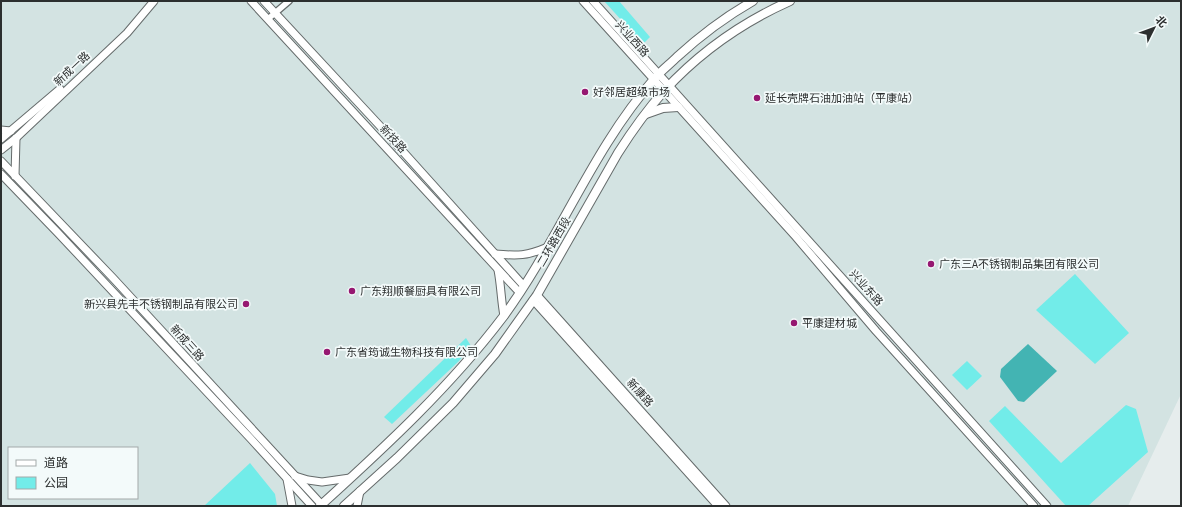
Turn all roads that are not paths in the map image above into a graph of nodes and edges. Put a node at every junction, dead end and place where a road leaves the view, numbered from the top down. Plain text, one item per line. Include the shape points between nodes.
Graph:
1 (148, 1) edge
2 (154, 1) edge
3 (251, 1) edge
4 (264, 1) edge
5 (289, 1) edge
6 (583, 1) edge
7 (593, 1) edge
8 (753, 1) edge
9 (790, 1) edge
10 (275, 13) junction
11 (268, 19) junction
12 (656, 76) junction
13 (667, 88) junction
14 (678, 107) junction
15 (645, 114) junction
16 (1, 130) edge
17 (11, 131) junction
18 (16, 138) junction
19 (1, 139) edge
20 (1, 150) edge
21 (1, 161) edge
22 (1, 174) edge
23 (15, 176) junction
24 (4, 181) edge
25 (548, 247) junction
26 (495, 254) junction
27 (498, 270) junction
28 (521, 288) junction
29 (535, 297) junction
30 (504, 316) junction
31 (291, 477) junction
32 (350, 478) junction
33 (360, 491) junction
34 (292, 506) edge
35 (312, 506) edge
36 (321, 506) edge
37 (344, 506) edge
38 (358, 506) edge
39 (718, 506) edge
40 (726, 506) edge
41 (1034, 506) edge
42 (1047, 506) edge

1 - 17 street, 新成一路 via 124,30
2 - 18 street, 新成一路 via 127,33
3 - 11 street, 新技路
4 - 10 street, 新技路
5 - 10 street
6 - 12 street, 兴业西路
7 - 12 street, 兴业西路
8 - 12 main road, 二环路西段 via 719,22
9 - 13 main road, 二环路西段 via 771,9 716,44
10 - 11 street
10 - 26 street, 新技路
11 - 27 street, 新技路
12 - 13 street, 兴业西路
12 - 25 main road, 二环路西段 via 599,155
13 - 14 street, 兴业东路
13 - 15 main road, 二环路西段
13 - 42 street, 兴业东路
14 - 15 main road via 663,108
14 - 41 street, 兴业东路
15 - 29 main road, 二环路西段 via 618,153
16 - 17 street
17 - 19 street, 新成一路
18 - 20 street, 新成一路
18 - 23 street
21 - 23 street, 新成三路
22 - 24 street, 新成三路
23 - 31 street, 新成三路 via 113,278
24 - 31 street, 新成三路
25 - 26 street via 517,256
25 - 28 main road, 二环路西段
26 - 28 street, 新技路
27 - 28 street, 新技路
27 - 30 street
28 - 30 main road, 二环路西段
29 - 33 main road, 二环路西段 via 495,354 453,403
29 - 39 street, 新康路
29 - 40 street, 新康路
30 - 32 main road, 二环路西段 via 438,393
31 - 32 street via 322,482
31 - 34 street
31 - 35 street, 新成三路
31 - 36 street, 新成三路
32 - 36 main road, 二环路西段
33 - 37 main road, 二环路西段
33 - 38 street

